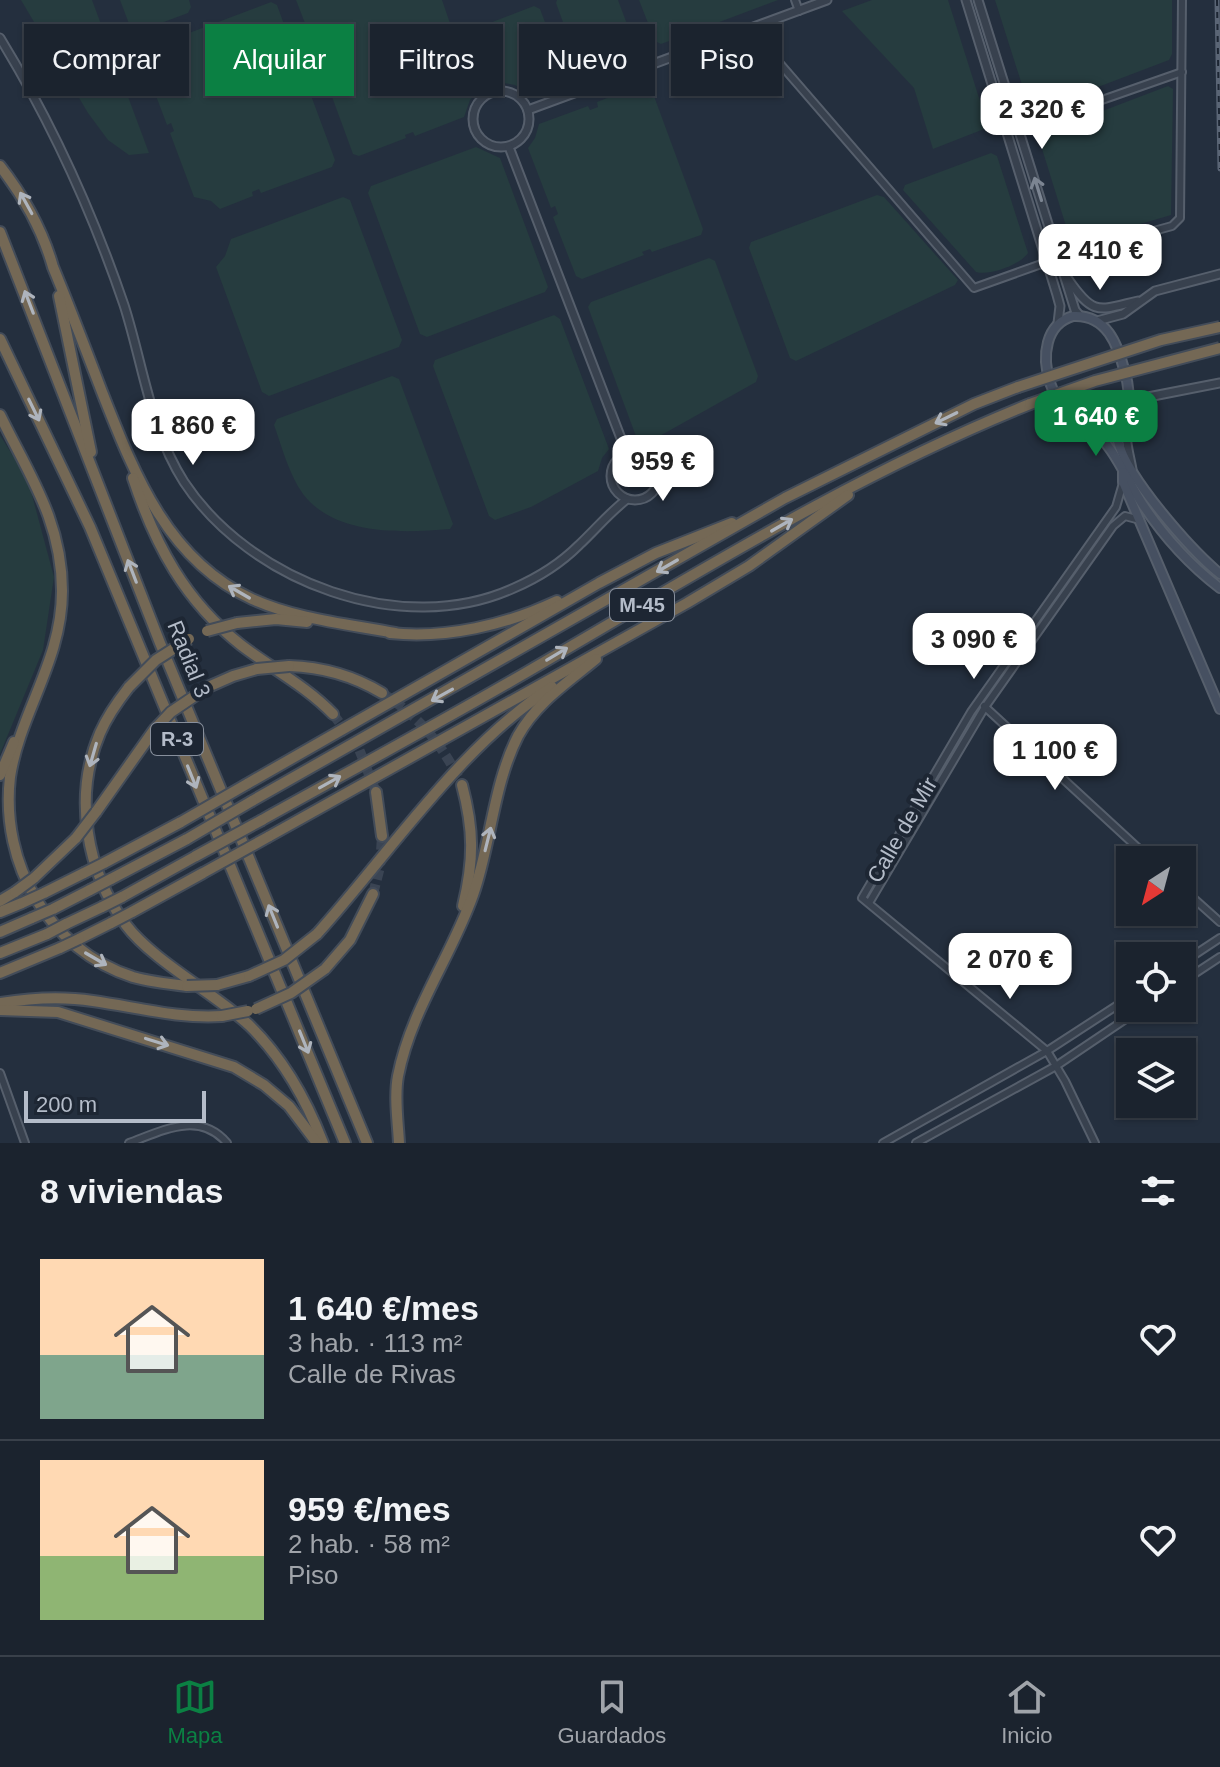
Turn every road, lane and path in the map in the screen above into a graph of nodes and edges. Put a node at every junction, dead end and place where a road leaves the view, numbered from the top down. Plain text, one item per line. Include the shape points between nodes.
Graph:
1 (795, 0) edge
2 (827, 0) edge
3 (966, 0) edge
4 (978, 0) edge
5 (1182, 0) edge
6 (799, 11) junction
7 (764, 24) edge
8 (0, 38) edge
9 (671, 58) edge
10 (782, 66) edge
11 (1182, 72) junction
12 (528, 110) junction
13 (1019, 129) junction
14 (509, 147) junction
15 (0, 166) edge
16 (0, 232) edge
17 (1059, 257) junction
18 (1047, 262) junction
19 (53, 267) junction
20 (1063, 271) junction
21 (1220, 274) edge
22 (1140, 300) junction
23 (1080, 316) junction
24 (1097, 321) junction
25 (1058, 323) junction
26 (1220, 327) edge
27 (0, 339) edge
28 (1220, 348) edge
29 (1220, 383) edge
30 (1159, 395) junction
31 (1125, 407) junction
32 (0, 415) edge
33 (1120, 416) junction
34 (1089, 427) junction
35 (118, 431) junction
36 (627, 454) junction
37 (1126, 474) junction
38 (97, 482) junction
39 (856, 485) junction
40 (617, 492) junction
41 (627, 499) junction
42 (609, 513) junction
43 (750, 518) junction
44 (1141, 520) junction
45 (1220, 574) edge
46 (599, 583) junction
47 (1220, 588) edge
48 (658, 619) junction
49 (395, 633) junction
50 (596, 659) junction
51 (48, 668) junction
52 (382, 693) tunnel mouth
53 (979, 701) junction
54 (985, 707) junction
55 (1220, 709) edge
56 (333, 714) tunnel mouth
57 (0, 775) edge
58 (462, 785) tunnel mouth
59 (376, 792) tunnel mouth
60 (382, 836) tunnel mouth
61 (1136, 846) edge
62 (373, 894) tunnel mouth
63 (0, 901) edge
64 (1196, 901) edge
65 (869, 903) junction
66 (0, 912) edge
67 (1217, 920) edge
68 (1220, 930) edge
69 (0, 932) edge
70 (1220, 938) edge
71 (454, 939) junction
72 (0, 953) edge
73 (1196, 954) edge
74 (1220, 957) edge
75 (0, 973) edge
76 (1196, 973) edge
77 (0, 1003) edge
78 (1116, 1006) edge
79 (0, 1010) edge
80 (1121, 1022) edge
81 (1047, 1051) junction
82 (1056, 1066) junction
83 (0, 1075) edge
84 (25, 1143) edge
85 (129, 1143) edge
86 (227, 1143) edge
87 (317, 1143) edge
88 (323, 1143) edge
89 (345, 1143) edge
90 (367, 1143) edge
91 (399, 1143) edge
92 (883, 1143) edge
93 (916, 1143) edge
94 (1095, 1143) edge

1 - 6 street
2 - 6 street
3 - 18 street
4 - 13 street
5 - 11 street
6 - 7 street
8 - 42 street via 44,112 89,207 168,452 183,481 223,528 269,561 328,590 395,607 433,608 478,601 532,579 577,548
9 - 12 street
10 - 18 street via 974,288
11 - 13 street
11 - 17 street via 1179,221
12 - 14 street via 524,136
12 - 14 street via 508,91 490,92 476,104 472,122 479,138
17 -> 13 street
14 - 36 street
19 -> 15 highway via 23,196
38 -> 16 highway, Radial 3 / R-3
17 - 20 street
18 - 25 street via 1060,306
19 - 35 highway
19 - 38 highway
20 - 22 street via 1089,304 1111,309
20 - 23 street
21 - 22 street
22 - 24 street via 1115,318
23 - 24 main road
23 - 25 main road
24 - 31 main road via 1115,342 1122,362 1128,386
25 - 34 main road via 1047,339 1046,367 1066,415
26 -> 43 highway, M-45, bridge via 1161,340 974,404
27 -> 89 highway, Radial 3 / R-3 via 90,527
28 - 39 highway, M-45, bridge via 1030,404
29 - 30 street
30 - 31 street
30 - 37 street via 1129,420
31 - 33 main road
32 - 51 highway via 36,483 57,542 62,593
33 - 34 main road via 1107,425
33 - 37 main road via 1118,440
34 - 37 main road
49 -> 35 highway via 294,614 249,598 218,579 182,547 150,503
35 - 56 highway via 151,531 195,602 212,622
36 - 40 street via 612,467
36 - 41 street via 648,457 659,479 650,495
37 - 44 main road
37 - 45 main road
37 - 47 main road via 1159,526
37 - 53 street, Calle de Mir via 1116,507
90 -> 38 highway, Radial 3 / R-3
39 - 48 highway via 749,566
72 -> 39 highway, M-45, bridge via 122,897
40 - 41 street
40 - 42 street
41 - 42 street
43 - 46 highway via 656,553
43 -> 69 highway, M-45, bridge via 187,839
44 - 54 street, Calle de Mir via 1125,516 1113,526
44 - 55 main road
46 - 49 highway via 498,623 438,634
46 - 66 highway, bridge via 181,822
48 - 50 highway
48 - 75 highway, bridge via 132,912
49 -> 88 highway, bridge via 276,619 237,623 189,639 156,660 129,687 100,733 86,783 93,859 126,925 219,999 273,1052 304,1099
51 -> 50 highway, bridge via 10,777 8,815 20,870 42,911 82,951 131,976 187,986 249,976 284,960 317,934 482,746 539,696
71 -> 50 highway via 473,895 503,776 519,735 549,697
51 - 57 highway
52 - 63 highway, bridge via 332,671 289,666 257,669 208,687 154,730 76,838
53 - 54 street
53 - 65 street, Calle de Mir via 862,898
54 - 61 street
54 - 65 street, Calle de Mir
58 - 71 highway via 473,860
59 - 60 highway
62 - 77 highway, bridge via 350,940 325,969 291,993 252,1010 180,1015 63,998
64 - 67 street
65 - 81 street
67 - 68 street
70 - 73 street
71 - 91 highway via 410,1028 397,1079
74 - 76 street
78 - 81 street
79 -> 87 highway via 58,1012 234,1067 281,1098
80 - 82 street
81 - 82 street
81 - 92 street
82 - 93 street
82 - 94 street
83 - 84 street
85 - 86 street via 189,1124 210,1129

